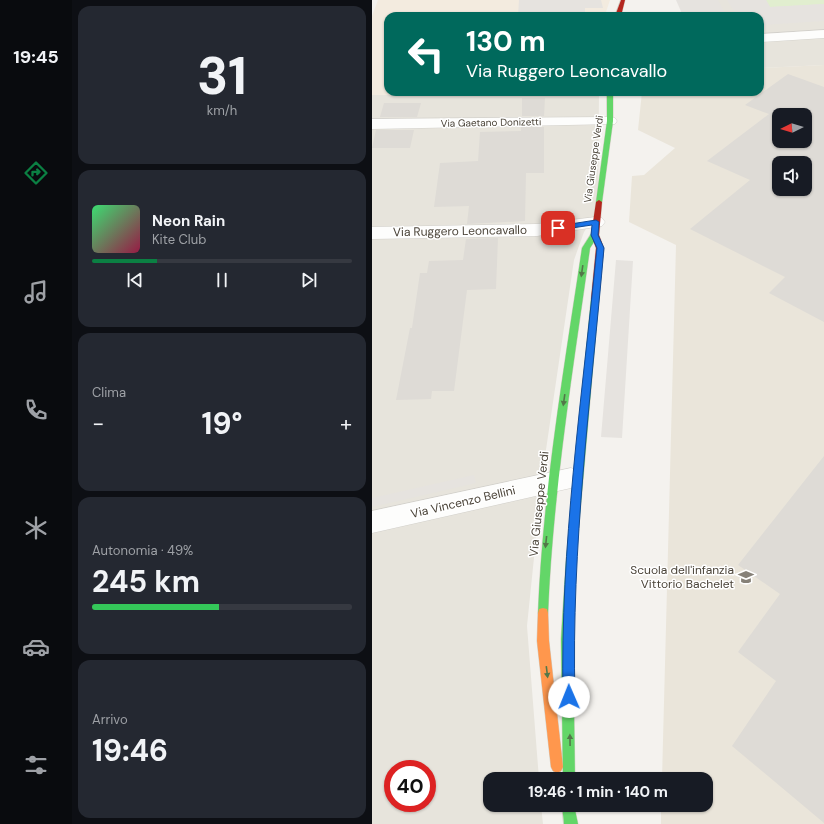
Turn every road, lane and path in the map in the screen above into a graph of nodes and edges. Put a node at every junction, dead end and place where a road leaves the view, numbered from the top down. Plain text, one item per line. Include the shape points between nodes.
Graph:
1 (623, 0) edge
2 (619, 12) edge
3 (824, 34) edge
4 (764, 38) edge
5 (610, 96) edge
6 (615, 96) edge
7 (610, 115) junction
8 (372, 124) edge
9 (595, 229) junction
10 (372, 233) edge
11 (578, 477) junction
12 (553, 482) junction
13 (372, 522) edge
14 (558, 772) edge
15 (570, 772) edge
16 (569, 812) edge
17 (571, 824) edge

1 - 2 street
3 - 4 street
5 - 7 street, Via Giuseppe Verdi
6 - 7 street, Via Giuseppe Verdi
7 - 8 street, Via Gaetano Donizetti
7 - 9 street, Via Giuseppe Verdi
9 - 10 street, Via Ruggero Leoncavallo
9 - 11 street, Via Giuseppe Verdi via 600,248
9 -> 12 street, Via Giuseppe Verdi via 586,248
11 - 12 street, Via Vincenzo Bellini
15 -> 11 street, Via Giuseppe Verdi via 567,639
12 - 13 street, Via Vincenzo Bellini
12 -> 14 street, Via Giuseppe Verdi via 544,558 543,642
16 - 17 street

